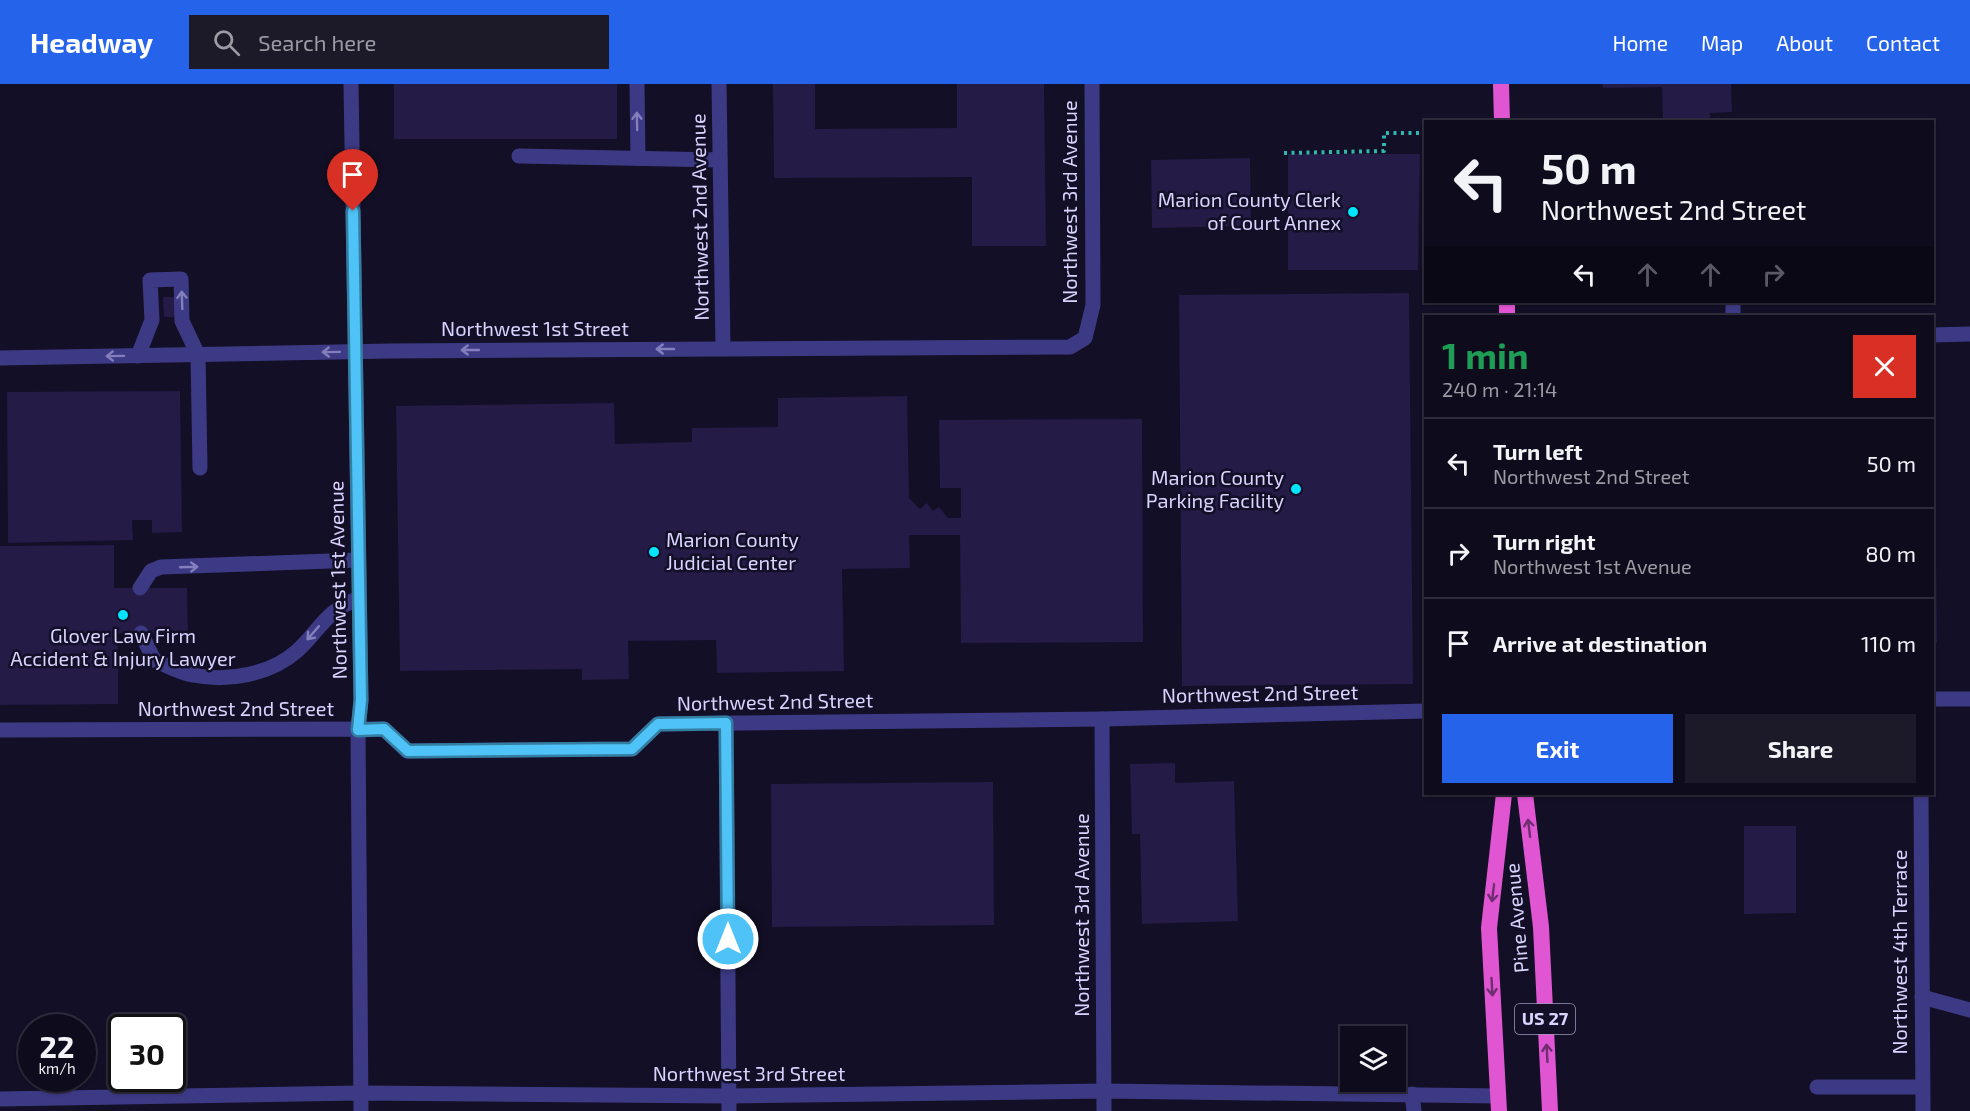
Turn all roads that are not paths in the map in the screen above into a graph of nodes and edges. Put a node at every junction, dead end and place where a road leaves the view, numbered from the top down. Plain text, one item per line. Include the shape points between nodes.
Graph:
1 (351, 84) edge
2 (637, 84) edge
3 (719, 84) edge
4 (1092, 84) edge
5 (1501, 84) edge
6 (1502, 120) edge
7 (519, 156) dead end
8 (638, 158) junction
9 (720, 160) junction
10 (1970, 334) edge
11 (1934, 335) edge
12 (1070, 346) joint
13 (723, 348) junction
14 (357, 351) junction
15 (198, 355) junction
16 (138, 356) junction
17 (0, 358) edge
18 (200, 468) dead end
19 (358, 560) junction
20 (140, 588) dead end
21 (359, 598) junction
22 (141, 633) dead end
23 (1934, 699) edge
24 (1970, 699) edge
25 (1424, 711) edge
26 (1102, 719) junction
27 (726, 723) junction
28 (0, 730) edge
29 (358, 730) junction
30 (1504, 795) edge
31 (1525, 795) edge
32 (1920, 795) edge
33 (1922, 997) junction
34 (1970, 1010) edge
35 (1817, 1087) dead end
36 (1922, 1087) junction
37 (1104, 1091) junction
38 (360, 1093) junction
39 (1412, 1094) junction
40 (0, 1099) edge
41 (729, 1103) edge
42 (1498, 1103) edge
43 (360, 1111) edge
44 (1104, 1111) edge
45 (1414, 1111) edge
46 (1550, 1111) edge
47 (1923, 1111) edge

1 - 14 street, Northwest 1st Avenue
8 -> 2 street
3 - 9 street, Northwest 2nd Avenue
4 - 12 street, Northwest 3rd Avenue via 1094,305 1084,338
5 - 6 highway
7 - 8 street
8 - 9 street
9 - 13 street, Northwest 2nd Avenue
10 - 11 street
12 - 13 street, Northwest 1st Street
13 -> 14 street, Northwest 1st Street
14 -> 15 street, Northwest 1st Street
14 - 19 street, Northwest 1st Avenue
15 - 16 street, Northwest 1st Street
15 -> 16 street via 182,321 181,279 150,280 152,320
15 - 18 street
16 -> 17 street, Northwest 1st Street
20 -> 19 street via 151,571 161,567
19 - 21 street, Northwest 1st Avenue
21 -> 22 street via 338,607 296,652 267,670 228,678 192,675 154,660
21 - 29 street, Northwest 1st Avenue
23 - 24 street
25 - 26 street, Northwest 2nd Street
26 - 27 street, Northwest 2nd Street
26 - 37 street, Northwest 3rd Avenue
27 - 29 street, Northwest 2nd Street via 658,724 632,749 408,751 384,729
27 - 41 street
28 - 29 street, Northwest 2nd Street
29 - 38 street, Northwest 1st Avenue
30 -> 42 highway, Pine Avenue / US 27 via 1488,928
46 -> 31 highway, Pine Avenue / US 27 via 1541,927
32 - 33 street, Northwest 4th Terrace
33 - 34 street
33 - 36 street, Northwest 4th Terrace
35 - 36 street
36 - 47 street, Northwest 4th Terrace
37 - 39 street, Northwest 3rd Street
37 - 41 street, Northwest 3rd Street
37 - 44 street, Northwest 3rd Avenue
38 - 40 street, Northwest 3rd Street
38 - 41 street, Northwest 3rd Street
38 - 43 street, Northwest 1st Avenue
39 - 42 street, Northwest 3rd Street
39 - 45 street

